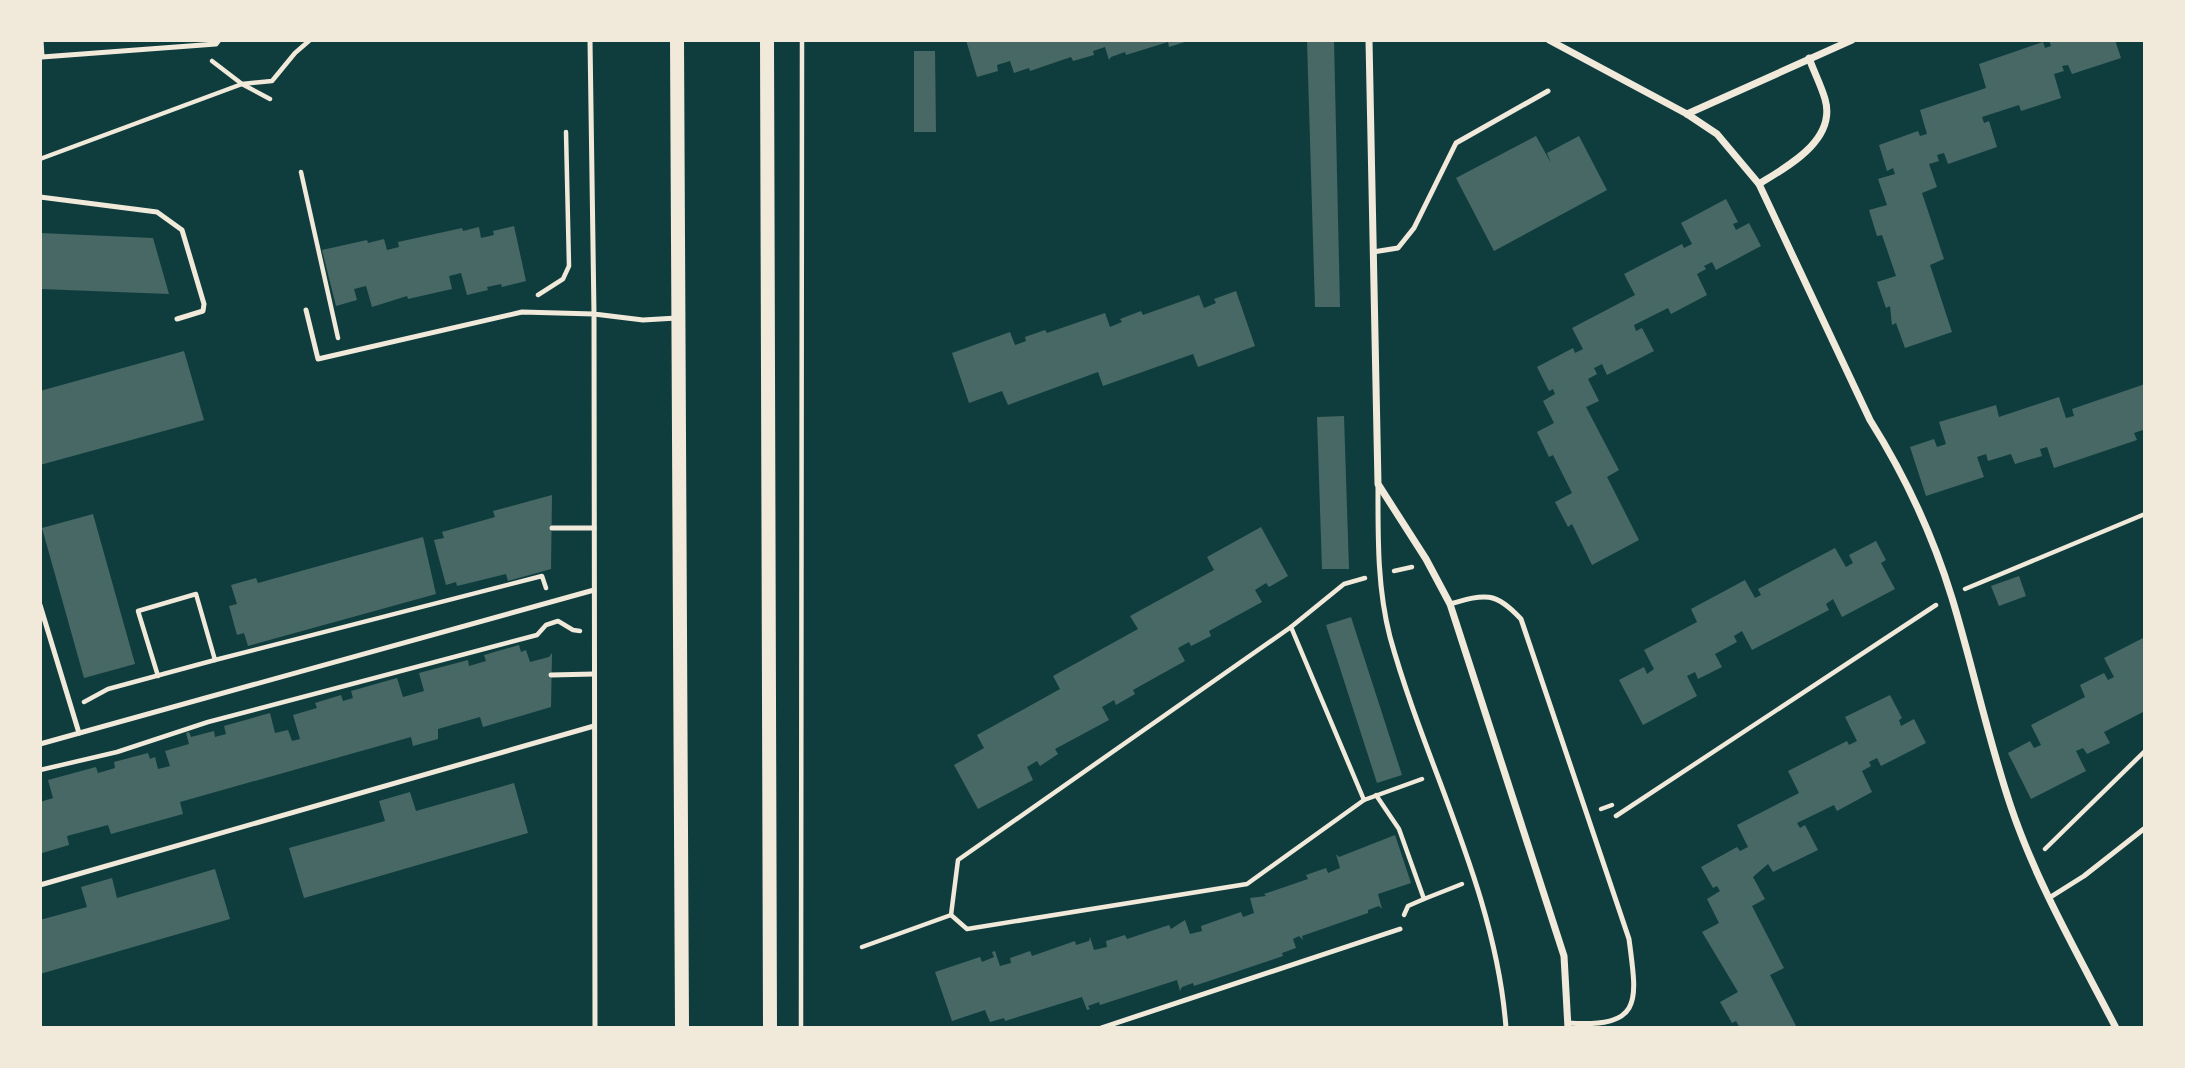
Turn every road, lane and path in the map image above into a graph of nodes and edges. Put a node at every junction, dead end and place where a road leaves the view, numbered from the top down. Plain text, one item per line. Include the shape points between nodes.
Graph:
1 (41, 40) edge
2 (219, 40) edge
3 (310, 40) edge
4 (590, 40) edge
5 (677, 40) edge
6 (767, 40) edge
7 (802, 40) edge
8 (1369, 40) edge
9 (1549, 40) edge
10 (1852, 40) edge
11 (206, 45) junction
12 (1809, 58) junction
13 (242, 84) junction
14 (1548, 91) dead end
15 (270, 99) dead end
16 (1687, 114) junction
17 (566, 132) dead end
18 (40, 159) edge
19 (301, 172) dead end
20 (1759, 184) junction
21 (40, 197) edge
22 (1373, 252) junction
23 (529, 298) dead end
24 (306, 310) dead end
25 (594, 314) junction
26 (678, 318) junction
27 (177, 319) dead end
28 (340, 345) dead end
29 (1378, 484) junction
30 (2145, 514) edge
31 (552, 528) dead end
32 (594, 528) junction
33 (1426, 559) junction
34 (1379, 574) junction
35 (594, 590) junction
36 (1951, 595) junction
37 (550, 602) junction
38 (1450, 604) junction
39 (40, 605) edge
40 (1291, 627) junction
41 (594, 632) junction
42 (215, 660) junction
43 (594, 674) junction
44 (551, 675) dead end
45 (158, 676) junction
46 (72, 709) junction
47 (594, 726) junction
48 (79, 733) junction
49 (40, 744) edge
50 (2145, 751) edge
51 (40, 770) edge
52 (1437, 775) junction
53 (1376, 795) junction
54 (1364, 800) junction
55 (1616, 816) dead end
56 (2145, 828) edge
57 (2034, 859) junction
58 (1473, 879) junction
59 (40, 885) edge
60 (2049, 898) junction
61 (1424, 899) junction
62 (951, 915) junction
63 (1399, 929) joint
64 (862, 947) dead end
65 (1568, 1025) edge
66 (595, 1028) edge
67 (682, 1028) edge
68 (770, 1028) edge
69 (801, 1028) edge
70 (1101, 1028) edge
71 (1506, 1028) edge
72 (2116, 1028) edge

1 - 11 lane via 42,57
2 - 11 lane
3 - 13 path via 272,81
4 - 25 lane
5 - 26 main road
6 - 68 main road
7 - 69 path
8 - 22 street
9 - 16 street
10 - 12 street
11 - 13 path via 208,58
12 - 16 street
12 - 20 street via 1826,101 1827,120 1816,141 1797,161
13 - 15 path
13 - 18 path
14 - 22 lane via 1456,142 1413,228 1398,248
16 - 20 street via 1717,134
17 - 23 path via 569,266 550,290
19 - 28 path
20 - 36 street via 1870,419 1892,455
21 - 27 lane via 157,212 173,220 182,230 204,304 203,311
22 - 29 street
24 - 25 lane via 318,359 522,312
25 - 26 lane via 643,320
25 - 32 lane
26 - 67 main road
29 - 33 street
29 - 34 lane
30 - 36 path
31 - 32 lane
32 - 35 lane
33 - 34 path via 1411,568
33 - 38 street
34 - 40 path via 1343,584
34 - 52 lane via 1390,635
35 - 37 lane
35 - 41 lane
36 - 55 path
36 - 57 street via 2012,808
37 - 42 path via 542,576
37 - 48 lane
38 - 65 street via 1564,956
38 - 65 lane via 1481,595 1504,600 1521,619 1629,939 1636,991 1630,1010 1598,1025
39 - 46 lane
40 - 54 path
40 - 62 path via 958,860
41 - 43 lane
41 - 51 path via 573,631 558,621 537,635
42 - 45 path
42 - 45 path via 196,594 138,611
43 - 44 lane
43 - 47 lane
45 - 46 path via 108,689
46 - 48 lane
47 - 59 lane
47 - 66 lane
48 - 49 lane
50 - 57 path
52 - 53 path
52 - 58 lane
53 - 54 path
53 - 61 path via 1399,829
54 - 62 path via 1248,884 967,929
56 - 60 lane
57 - 60 street
58 - 61 path
58 - 71 lane via 1497,955
60 - 72 street
61 - 63 path via 1408,906
62 - 64 path
63 - 70 lane

